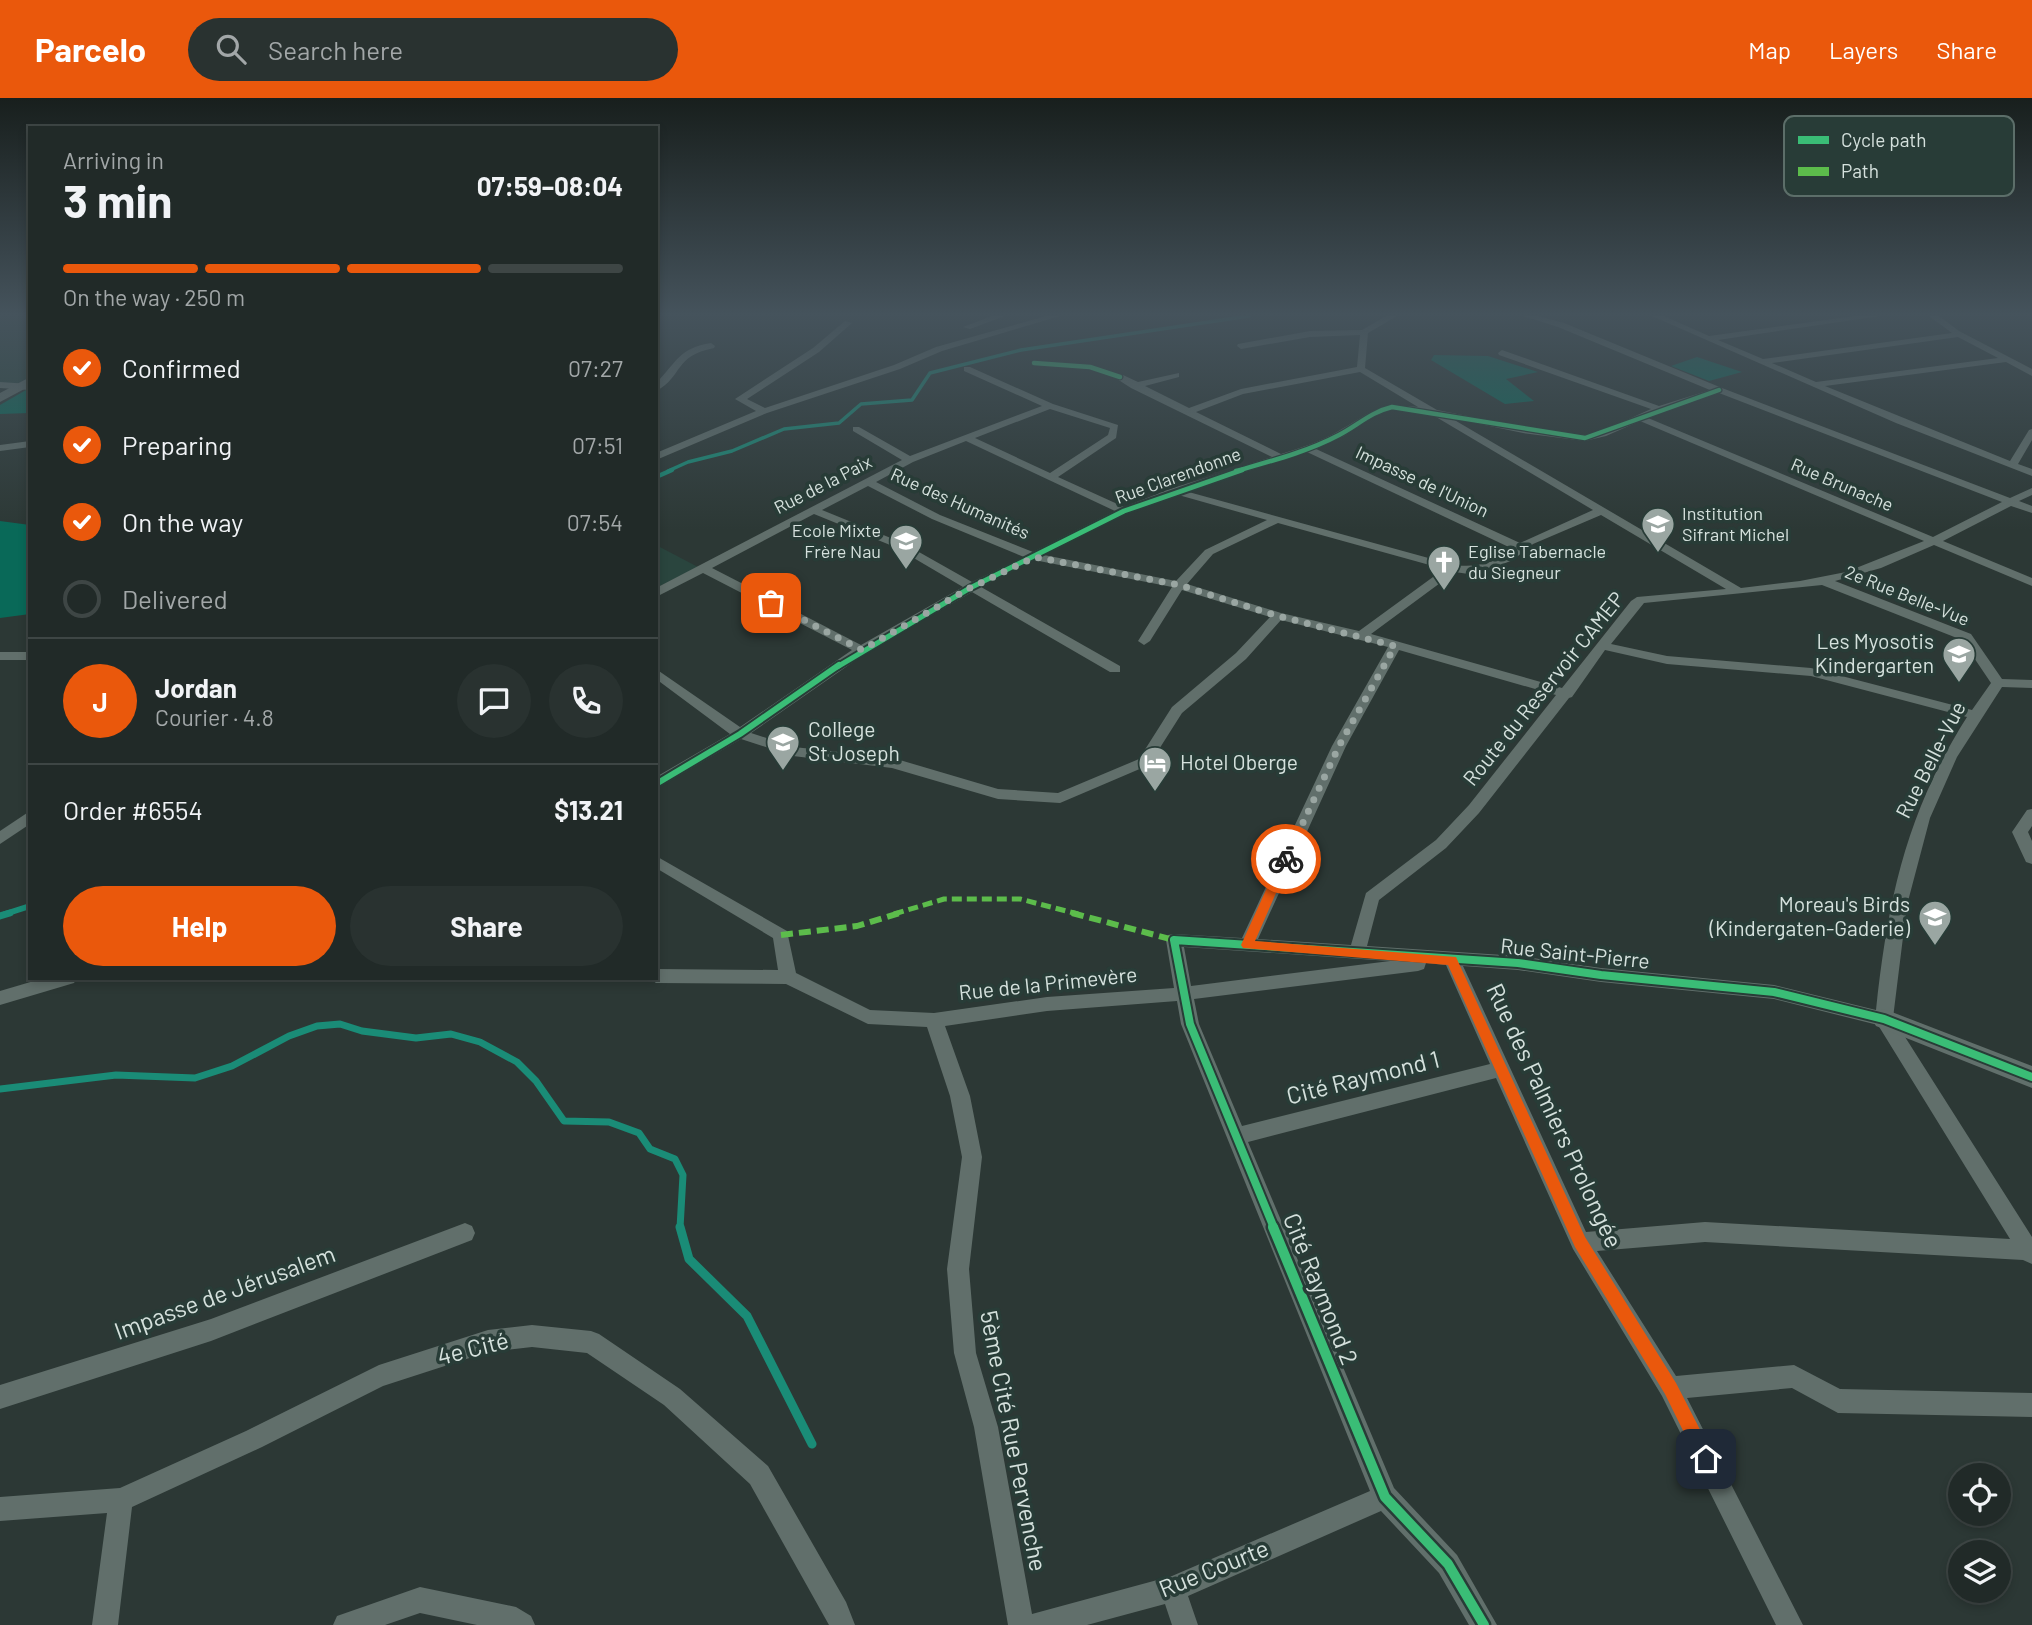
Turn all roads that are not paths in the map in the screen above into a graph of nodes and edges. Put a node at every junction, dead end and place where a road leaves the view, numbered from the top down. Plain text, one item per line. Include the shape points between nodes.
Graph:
1 (21, 387) edge
2 (758, 387) edge
3 (836, 387) edge
4 (1008, 387) edge
5 (1137, 387) edge
6 (1266, 387) edge
7 (1390, 387) edge
8 (1598, 387) edge
9 (1712, 387) edge
10 (1823, 387) edge
11 (1719, 390) junction
12 (0, 398) edge
13 (1050, 406) junction
14 (1659, 409) junction
15 (1425, 410) junction
16 (764, 411) junction
17 (1189, 411) junction
18 (1639, 417) junction
19 (856, 429) dead end
20 (2032, 432) edge
21 (967, 438) junction
22 (28, 444) edge
23 (0, 448) edge
24 (1308, 449) junction
25 (658, 456) edge
26 (1279, 457) junction
27 (909, 460) junction
28 (2012, 466) junction
29 (2032, 473) edge
30 (1049, 478) junction
31 (867, 482) junction
32 (1174, 491) junction
33 (2032, 491) edge
34 (2010, 502) junction
35 (813, 510) junction
36 (2032, 510) edge
37 (1124, 511) junction
38 (1601, 511) junction
39 (1278, 519) junction
40 (1932, 542) junction
41 (1521, 548) junction
42 (1035, 557) junction
43 (703, 568) junction
44 (1453, 568) junction
45 (1823, 581) junction
46 (2032, 582) edge
47 (1179, 585) junction
48 (970, 588) junction
49 (1738, 591) junction
50 (658, 592) edge
51 (1278, 616) junction
52 (1361, 635) junction
53 (1144, 641) dead end
54 (1395, 646) junction
55 (1604, 646) junction
56 (862, 650) junction
57 (0, 656) edge
58 (28, 656) edge
59 (1115, 668) dead end
60 (658, 674) edge
61 (1998, 683) junction
62 (2032, 684) edge
63 (1567, 694) junction
64 (1975, 715) junction
65 (740, 734) junction
66 (658, 783) edge
67 (2032, 814) edge
68 (28, 818) edge
69 (0, 839) edge
70 (2032, 858) edge
71 (658, 862) edge
72 (1174, 940) joint
73 (1247, 945) junction
74 (1357, 953) junction
75 (1452, 960) junction
76 (658, 976) edge
77 (789, 977) junction
78 (61, 980) edge
79 (1182, 994) junction
80 (0, 998) edge
81 (1884, 1019) junction
82 (934, 1020) junction
83 (1501, 1069) junction
84 (2032, 1077) edge
85 (1237, 1136) junction
86 (465, 1233) dead end
87 (1580, 1242) junction
88 (2030, 1252) edge
89 (1671, 1388) junction
90 (0, 1398) edge
91 (2032, 1405) edge
92 (1385, 1497) junction
93 (121, 1500) junction
94 (0, 1510) edge
95 (1173, 1589) junction
96 (105, 1625) edge
97 (346, 1625) edge
98 (522, 1625) edge
99 (842, 1625) edge
100 (1021, 1625) edge
101 (1037, 1625) edge
102 (1185, 1625) edge
103 (1485, 1625) edge
104 (1790, 1625) edge

1 - 12 street
2 - 16 street via 740,399
3 - 16 street
4 - 13 street
5 - 17 street
6 - 17 street
7 - 15 street
8 - 14 street
9 - 11 street
10 - 28 street
11 - 14 street, Rue Clarendonne
11 - 34 street
13 - 21 street, Rue de la Paix
13 - 30 street via 1115,427 1113,436
14 - 18 street, Rue Clarendonne
15 - 18 street, Rue Clarendonne via 1565,437 1603,434
15 - 24 street, Rue Clarendonne via 1392,407 1376,411
15 - 38 street
16 - 25 street
17 - 26 street
18 - 40 street, Rue Brunache
19 - 27 street
20 - 28 street
21 - 27 street, Rue de la Paix
21 - 30 street
22 - 23 street
24 - 26 street, Rue Clarendonne
24 - 41 street, Impasse de l'Union
26 - 32 street, Rue Clarendonne
27 - 31 street, Rue de la Paix
28 - 29 street
30 - 37 street
31 - 35 street, Rue de la Paix
31 - 42 street, Rue des Humanités via 936,517
32 - 37 street, Rue Clarendonne
32 - 39 street
33 - 34 street, Route du Reservoir CAMEP
34 - 36 street
34 - 40 street, Route du Reservoir CAMEP
35 - 43 street, Rue de la Paix
35 - 48 street via 899,545
37 - 42 street, Rue Clarendonne
38 - 41 street
38 - 49 street
39 - 44 street
39 - 47 street via 1209,552
40 - 45 street, Route du Reservoir CAMEP
40 - 46 street, Rue Brunache
41 - 44 street via 1509,558 1475,571
42 - 47 street, Rue des Humanités
42 - 48 street, Rue Clarendonne
43 - 50 street, Rue de la Paix
43 - 56 street
44 - 52 street
45 - 49 street, Route du Reservoir CAMEP
45 - 61 street, 2e Rue Belle-Vue via 1967,637
47 - 51 street, Rue des Humanités
47 - 53 street
48 - 56 street, Rue Clarendonne
48 - 59 street
49 - 55 street, Route du Reservoir CAMEP via 1641,600
51 - 52 street, Rue des Humanités
51 - 65 street via 1241,656 1177,710 1144,762 1060,798 998,794 892,763 793,751
52 - 54 street, Rue des Humanités
54 - 63 street, Rue des Humanités
54 - 73 street via 1339,746
55 - 63 street, Route du Reservoir CAMEP
55 - 64 street via 1667,660 1811,672
56 - 65 street, Rue Clarendonne
57 - 58 street
60 - 65 street
61 - 62 street
61 - 64 street, Rue Belle-Vue
63 - 74 street, Route du Reservoir CAMEP via 1441,844 1372,897
64 - 81 street, Rue Belle-Vue via 1914,839 1890,952
65 - 66 street, Rue Clarendonne
67 - 70 street via 2020,832
68 - 69 street
71 - 77 street via 781,935
72 - 73 street, Rue Saint-Pierre
72 - 79 street, Cité Raymond 2
73 - 74 street, Rue Saint-Pierre
74 - 75 street, Rue Saint-Pierre
75 - 79 street, Rue de la Primevère
75 - 81 street, Rue Saint-Pierre via 1518,963 1774,992
75 - 83 street, Rue des Palmiers Prolongée
76 - 77 street, Rue de la Primevère
77 - 82 street, Rue de la Primevère via 868,1017
78 - 80 street
79 - 82 street, Rue de la Primevère via 1047,1004
79 - 85 street, Cité Raymond 2 via 1189,1024
81 - 84 street
81 - 88 street
82 - 100 street, 5ème Cité Rue Pervenche via 960,1096 972,1157 958,1269 965,1353 986,1427
83 - 85 street, Cité Raymond 1
83 - 87 street, Rue des Palmiers Prolongée
85 - 92 street, Cité Raymond 2
86 - 90 street, Impasse de Jérusalem via 211,1330
87 - 88 street via 1705,1232
87 - 89 street, Rue des Palmiers Prolongée
89 - 91 street via 1794,1376 1838,1401
89 - 104 street, Rue des Palmiers Prolongée
92 - 95 street, Rue Courte
92 - 103 street, Cité Raymond 2 via 1448,1564
93 - 94 street, 4e Cité
93 - 96 street
93 - 99 street, 4e Cité via 379,1376 488,1341 532,1336 591,1342 672,1397 758,1475
95 - 101 street, Rue Courte
95 - 102 street
97 - 98 street via 420,1601

